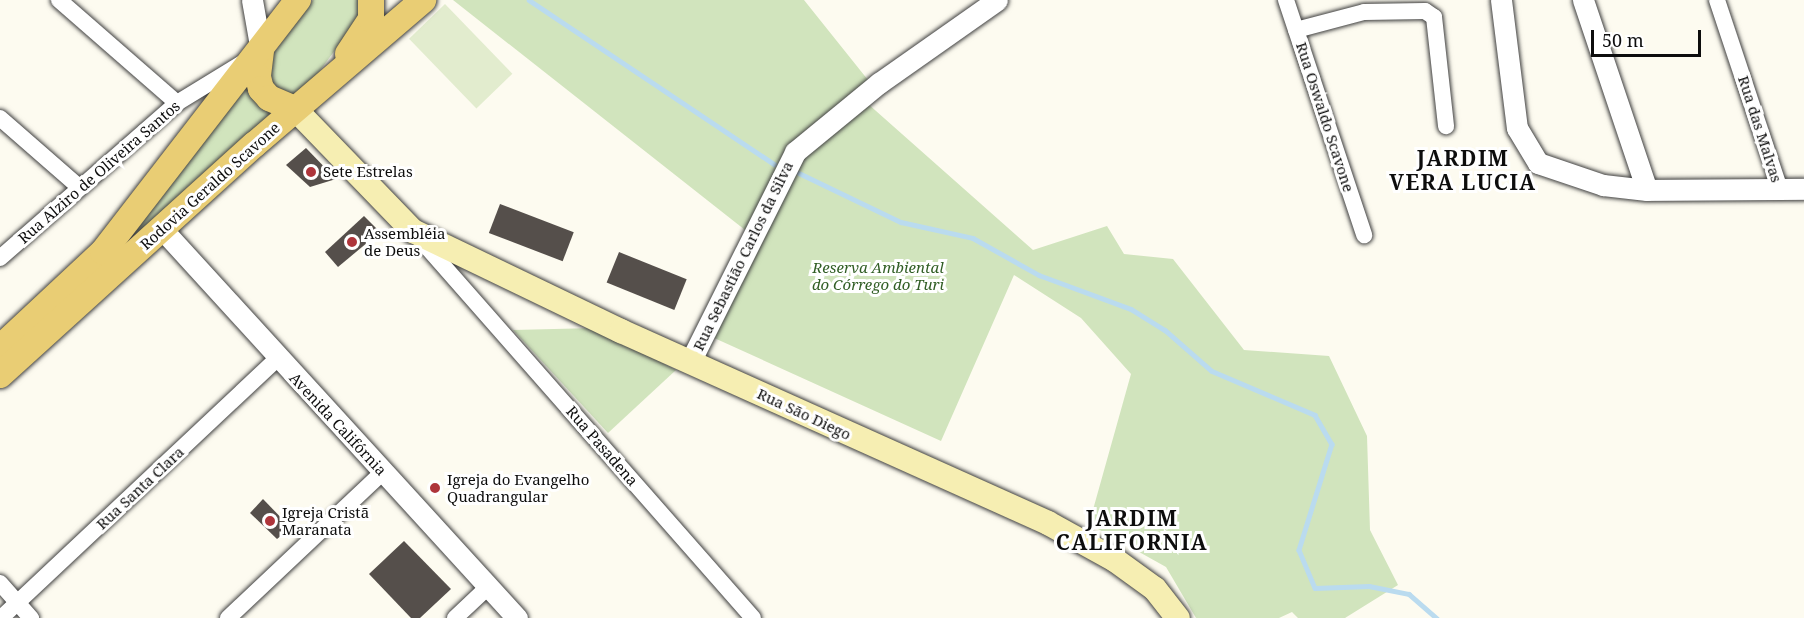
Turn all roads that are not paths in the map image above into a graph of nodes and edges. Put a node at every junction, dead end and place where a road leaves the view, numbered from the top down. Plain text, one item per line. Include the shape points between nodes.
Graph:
1 (59, 0) edge
2 (252, 0) edge
3 (298, 0) edge
4 (371, 0) edge
5 (423, 0) edge
6 (997, 0) edge
7 (1286, 0) edge
8 (1501, 0) edge
9 (1583, 0) edge
10 (1717, 0) edge
11 (1296, 30) junction
12 (261, 51) junction
13 (318, 92) junction
14 (177, 103) junction
15 (295, 109) junction
16 (0, 118) edge
17 (1446, 126) dead end
18 (78, 186) junction
19 (1780, 189) junction
20 (1804, 189) edge
21 (1647, 190) junction
22 (161, 228) junction
23 (1364, 235) dead end
24 (0, 258) edge
25 (459, 266) junction
26 (0, 348) edge
27 (278, 358) junction
28 (690, 362) junction
29 (0, 375) edge
30 (383, 472) junction
31 (0, 583) edge
32 (488, 587) junction
33 (17, 603) junction
34 (1, 618) edge
35 (31, 618) edge
36 (228, 618) edge
37 (455, 618) edge
38 (516, 618) edge
39 (753, 618) edge
40 (1178, 618) edge

1 - 14 street
2 - 12 street
3 - 12 main road, Rodovia Geraldo Scavone
4 - 13 main road via 371,19
5 - 13 main road, Rodovia Geraldo Scavone
6 - 28 street, Rua Sebastião Carlos da Silva via 879,83 795,152
7 - 11 street, Rua Oswaldo Scavone
8 - 21 street via 1517,128 1538,163 1603,185
9 - 21 street
10 - 19 street, Rua das Malvas
11 - 17 street via 1364,12 1425,11 1434,17
11 - 23 street, Rua Oswaldo Scavone
12 - 14 street, Rua Alziro de Oliveira Santos
12 - 15 main road via 261,89 270,98
12 - 26 main road, Rodovia Geraldo Scavone via 103,252
13 - 15 main road, Rodovia Geraldo Scavone
14 - 18 street, Rua Alziro de Oliveira Santos
15 - 22 main road, Rodovia Geraldo Scavone
15 - 25 main road, Rua São Diego via 413,231
16 - 18 street
18 - 24 street, Rua Alziro de Oliveira Santos
19 - 20 street
19 - 21 street
22 - 27 street, Avenida Califórnia
22 - 29 main road, Rodovia Geraldo Scavone
25 - 28 main road, Rua São Diego
25 - 39 street, Rua Pasadena
27 - 30 street, Avenida Califórnia
27 - 33 street, Rua Santa Clara
28 - 40 main road, Rua São Diego via 1048,523 1115,560 1155,589
30 - 32 street, Avenida Califórnia
30 - 36 street
31 - 33 street
32 - 37 street
32 - 38 street, Avenida Califórnia
33 - 34 street, Rua Santa Clara
33 - 35 street

